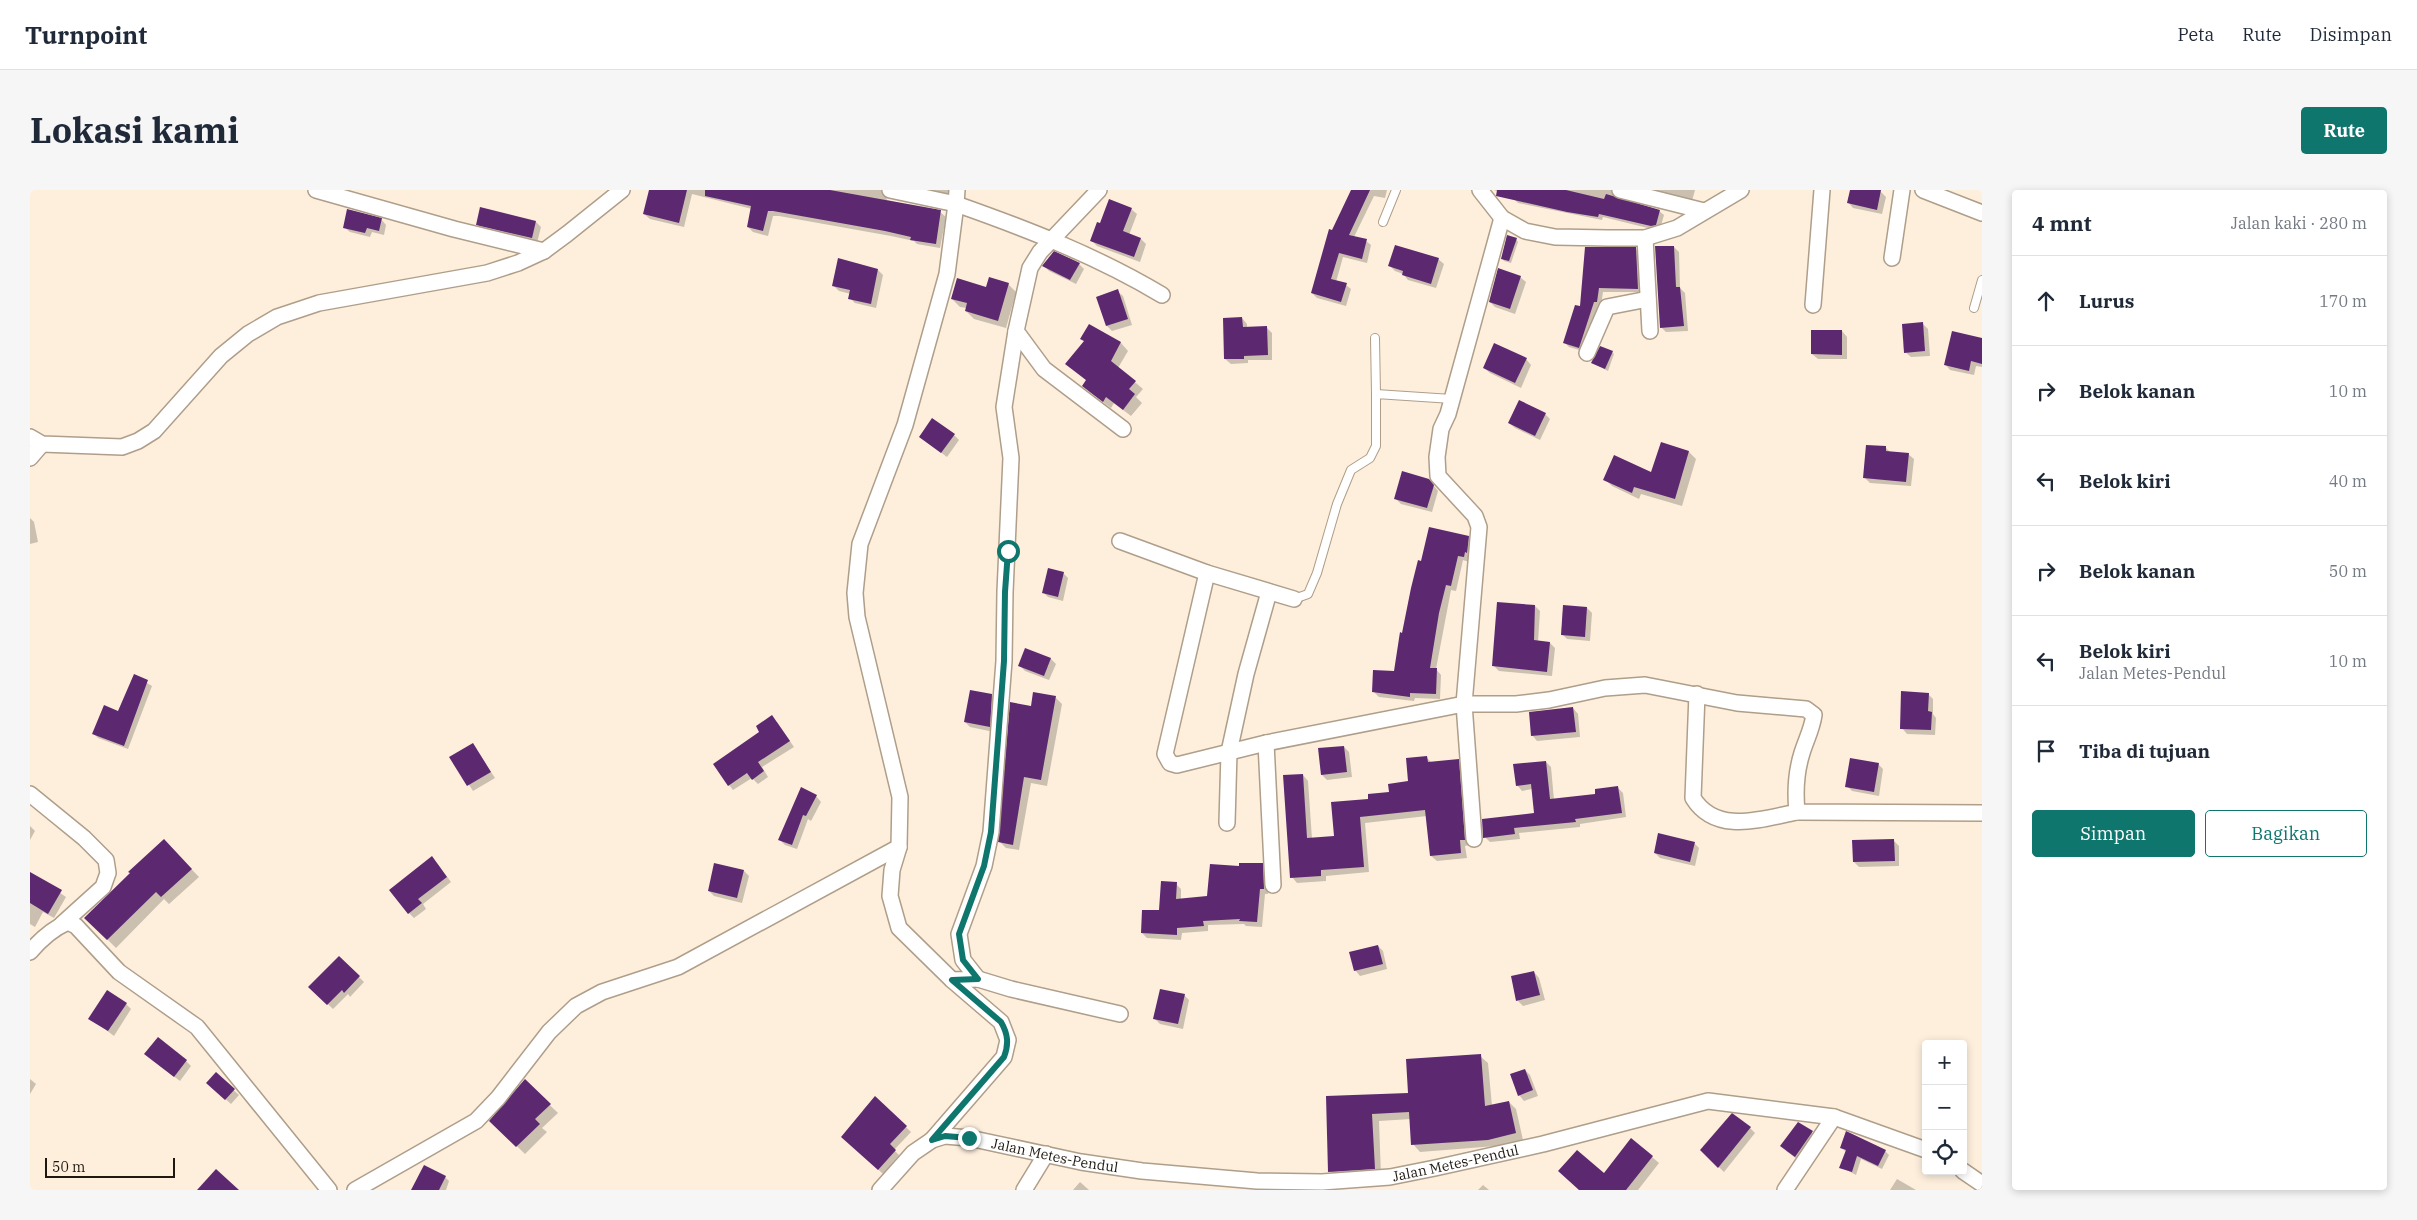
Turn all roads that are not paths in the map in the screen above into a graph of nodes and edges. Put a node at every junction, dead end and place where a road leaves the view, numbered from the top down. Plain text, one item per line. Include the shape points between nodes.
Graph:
1 (316, 190) edge
2 (622, 190) edge
3 (890, 190) edge
4 (1099, 190) edge
5 (1396, 190) edge
6 (1480, 190) edge
7 (1620, 190) edge
8 (1741, 190) edge
9 (1822, 190) edge
10 (1902, 190) edge
11 (1923, 190) edge
12 (1636, 192) edge
13 (957, 197) edge
14 (1704, 211) junction
15 (1982, 213) edge
16 (1502, 218) junction
17 (1382, 222) dead end
18 (1645, 238) junction
19 (1051, 240) junction
20 (544, 251) junction
21 (1892, 258) dead end
22 (1982, 280) edge
23 (1162, 294) dead end
24 (1648, 299) junction
25 (1812, 305) dead end
26 (1974, 308) dead end
27 (1016, 331) junction
28 (1650, 331) dead end
29 (1375, 338) dead end
30 (1587, 353) dead end
31 (1376, 394) junction
32 (1452, 399) junction
33 (1123, 430) dead end
34 (36, 441) edge
35 (30, 458) edge
36 (1120, 541) dead end
37 (1207, 573) junction
38 (1269, 592) junction
39 (1294, 600) joint
40 (1697, 694) junction
41 (1464, 704) junction
42 (1266, 742) junction
43 (1229, 752) junction
44 (30, 794) edge
45 (1796, 812) junction
46 (1982, 813) edge
47 (1228, 823) dead end
48 (1474, 839) dead end
49 (899, 847) junction
50 (1273, 885) dead end
51 (62, 924) junction
52 (30, 952) edge
53 (978, 979) junction
54 (952, 980) junction
55 (1120, 1014) dead end
56 (1834, 1117) junction
57 (932, 1140) junction
58 (1922, 1149) edge
59 (1046, 1154) junction
60 (1967, 1174) edge
61 (1982, 1184) edge
62 (329, 1190) edge
63 (355, 1190) edge
64 (880, 1190) edge
65 (1024, 1190) edge
66 (1785, 1190) edge

1 - 20 street
2 - 20 street
3 - 13 street
4 - 19 street
5 - 17 lane
6 - 16 street
7 - 12 street
8 - 14 street
9 - 25 street
10 - 21 street
11 - 15 street
12 - 14 street
13 - 19 street
13 - 49 street via 947,274 905,425 867,521 856,566 854,592 857,617 900,797
14 - 18 street via 1677,228
16 - 18 street via 1525,231 1555,237
16 - 32 street
18 - 24 street
19 - 23 street via 1105,263
19 - 27 street via 1030,268
20 - 34 street via 487,272 319,303 277,317 248,334 221,356 154,431 122,447
22 - 26 lane
24 - 28 street
24 - 30 street via 1607,306
27 - 33 street via 1044,369
27 - 53 street via 1004,407 1011,468 1004,661 991,832 984,866 959,934 963,960
29 - 31 lane
31 - 32 lane
31 - 39 lane via 1376,446 1370,458 1351,470 1334,511 1308,594
32 - 41 street via 1441,429 1438,476 1475,516 1479,527
34 - 35 street
36 - 37 street
37 - 38 street
37 - 43 street via 1165,754 1170,763 1178,765
38 - 39 street
38 - 43 street
40 - 41 street via 1645,685 1605,688 1516,704
40 - 45 street via 1693,798 1700,809 1717,819 1744,823
40 - 45 street via 1738,703 1806,710 1814,715 1795,789
41 - 42 street
41 - 48 street
42 - 43 street
42 - 50 street
43 - 47 street
44 - 51 street via 106,860 108,873 103,887
45 - 46 street
49 - 54 street via 892,870 890,896 899,928
49 - 63 street via 678,967 602,992 576,1006 549,1032 498,1098 476,1120
51 - 52 street
51 - 62 street via 68,922 76,926 120,972 197,1027
53 - 54 street
53 - 55 street
54 - 57 street via 1001,1022 1006,1030 1007,1048 1004,1057
56 - 58 street, Jalan Metes-Pendul
56 - 59 street, Jalan Metes-Pendul via 1708,1101 1435,1168 1390,1177 1322,1182 1191,1176 1133,1170
56 - 66 street
57 - 59 street, Jalan Metes-Pendul via 959,1136
57 - 64 street, Jalan Metes-Pendul via 912,1153
59 - 65 street
60 - 61 street

